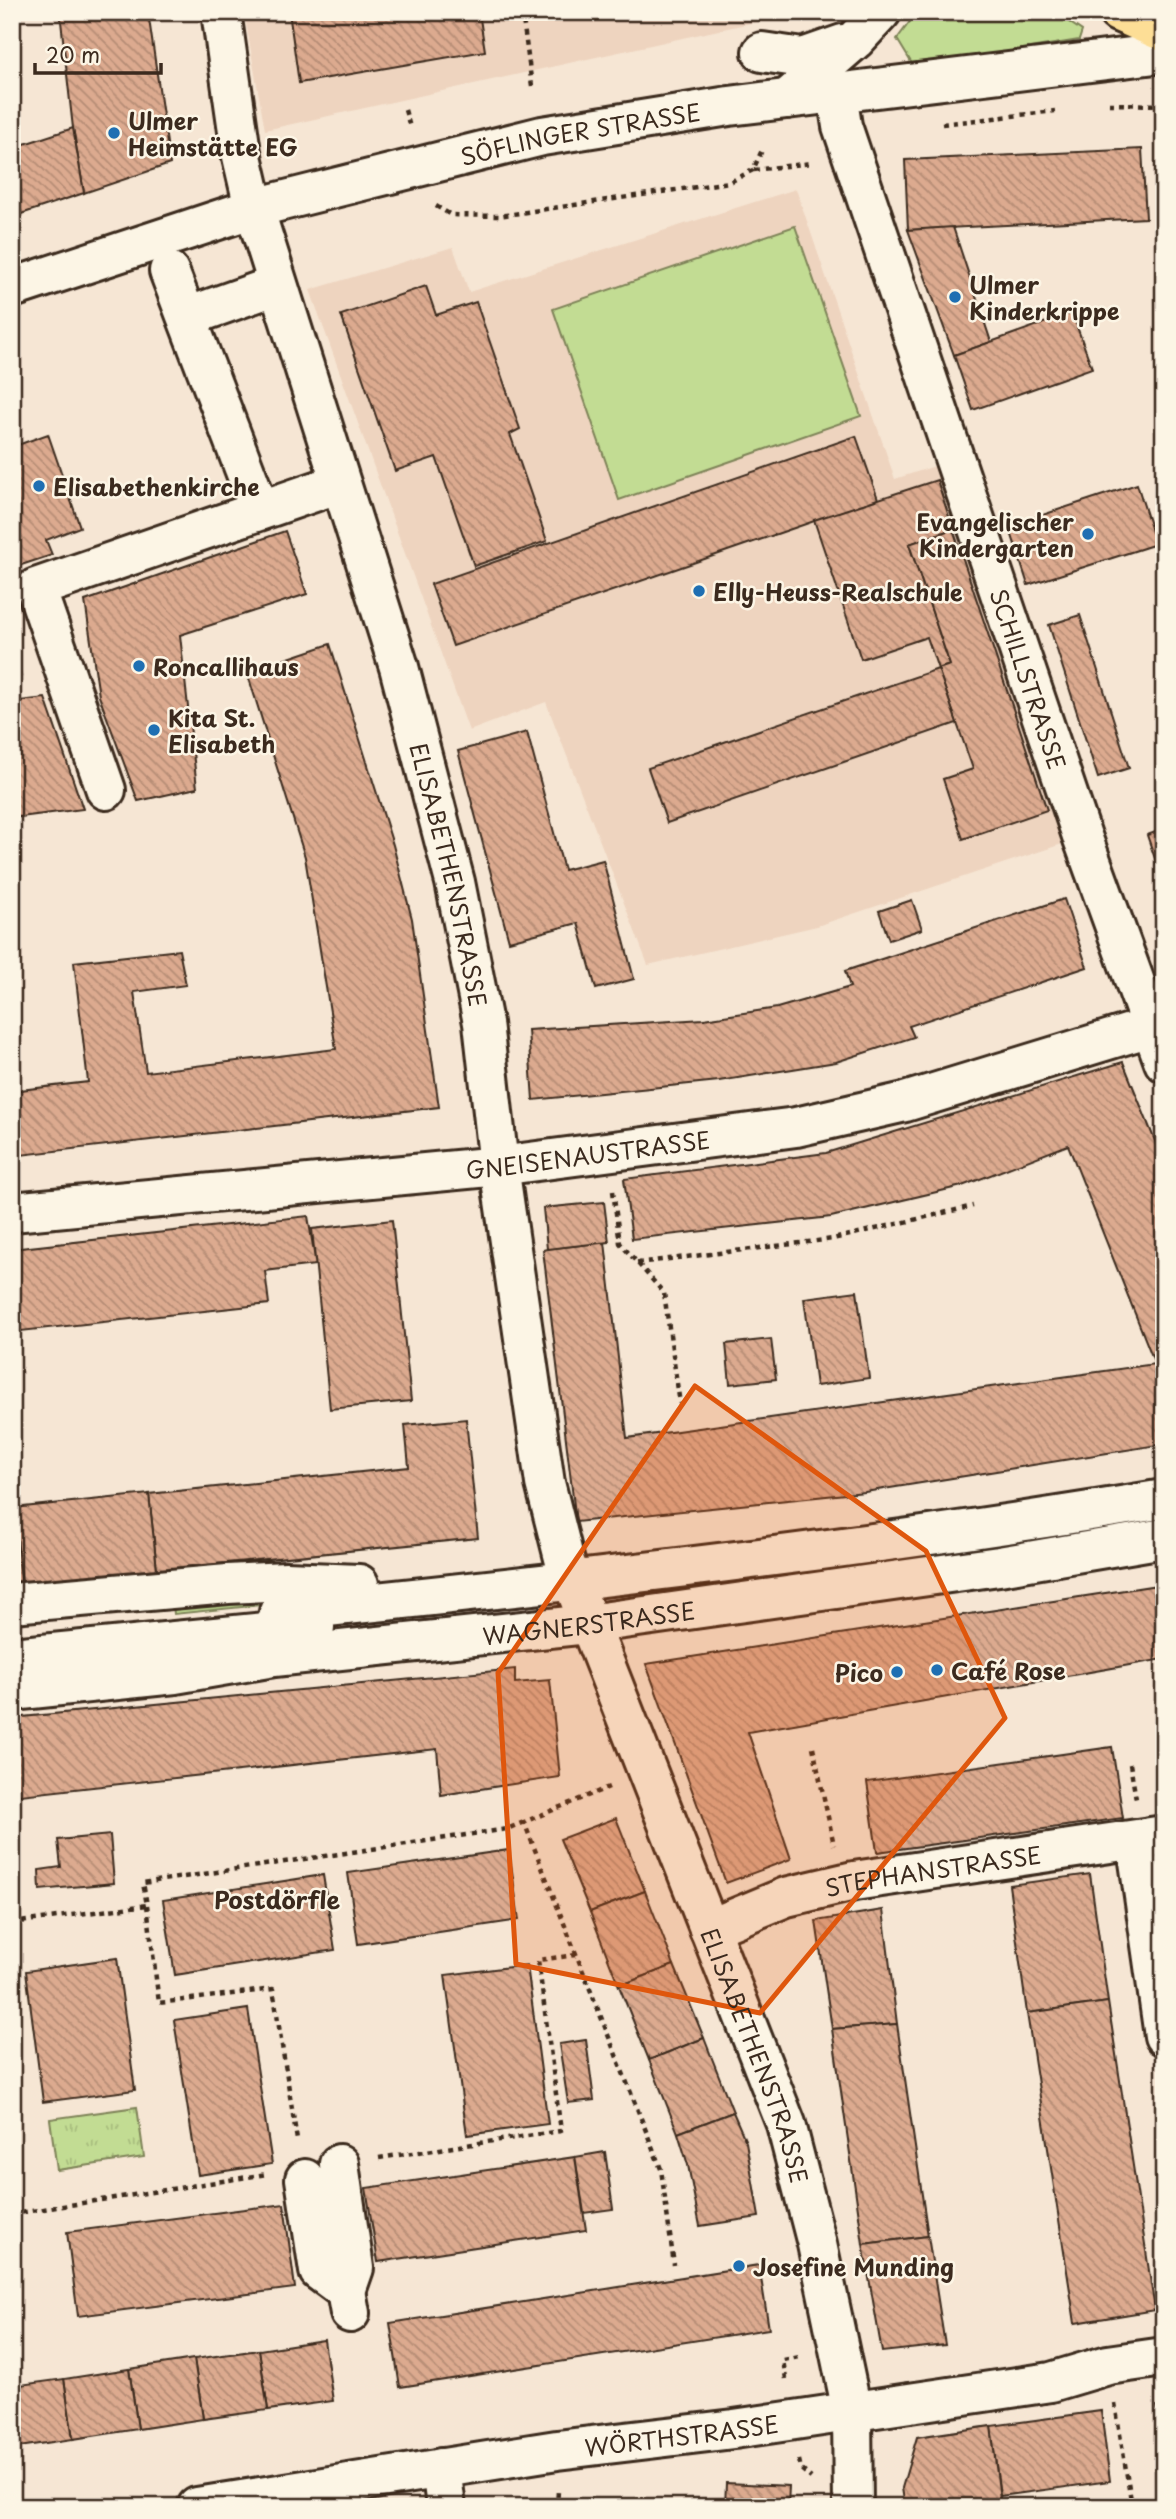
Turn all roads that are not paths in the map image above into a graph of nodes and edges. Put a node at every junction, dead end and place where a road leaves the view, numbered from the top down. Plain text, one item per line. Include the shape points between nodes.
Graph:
1 (221, 12) edge
2 (881, 12) edge
3 (1118, 12) edge
4 (1164, 32) edge
5 (855, 40) junction
6 (762, 52) dead end
7 (1164, 53) edge
8 (837, 94) junction
9 (787, 99) junction
10 (254, 208) junction
11 (169, 271) dead end
12 (277, 285) junction
13 (12, 288) edge
14 (187, 317) junction
15 (340, 483) junction
16 (260, 510) junction
17 (106, 790) dead end
18 (1150, 1027) junction
19 (1164, 1062) edge
20 (499, 1167) junction
21 (12, 1212) edge
22 (1164, 1481) edge
23 (1164, 1499) edge
24 (1164, 1518) edge
25 (1164, 1538) edge
26 (576, 1592) junction
27 (12, 1603) edge
28 (12, 1638) edge
29 (12, 1657) edge
30 (12, 1691) edge
31 (1150, 1837) edge
32 (709, 1929) junction
33 (1164, 2036) edge
34 (339, 2164) road end
35 (292, 2165) road end
36 (1164, 2357) edge
37 (852, 2411) junction
38 (441, 2468) junction
39 (197, 2507) edge
40 (446, 2507) edge
41 (853, 2507) edge

1 - 10 street, ELISABETHENSTRASSE via 241,152
2 - 5 street
3 - 4 main road
5 - 6 street via 803,58
5 - 9 street
7 - 8 street, SÖFLINGER STRASSE
8 - 9 street, SÖFLINGER STRASSE
8 - 18 street, SCHILLSTRASSE via 842,126
9 - 10 street, SÖFLINGER STRASSE via 541,136
10 - 12 street, ELISABETHENSTRASSE
10 - 13 street, SÖFLINGER STRASSE
11 - 14 street
12 - 14 street
12 - 15 street, ELISABETHENSTRASSE
14 - 16 street
15 - 16 street
15 - 20 street, ELISABETHENSTRASSE via 399,667 455,882 483,1023
16 - 17 street via 36,587
18 - 19 street, SCHILLSTRASSE
18 - 20 street, GNEISENAUSTRASSE via 905,1102 796,1127
20 - 21 street, GNEISENAUSTRASSE
20 - 26 street, ELISABETHENSTRASSE via 545,1483
22 - 26 street, WAGNERSTRASSE
23 - 26 street
24 - 26 street via 866,1563
25 - 26 street, WAGNERSTRASSE via 999,1566
26 - 27 street, WAGNERSTRASSE via 379,1583 240,1583
26 - 28 street
26 - 29 street
26 - 30 street, WAGNERSTRASSE via 274,1657 176,1674
26 - 32 street, ELISABETHENSTRASSE
31 - 32 street, STEPHANSTRASSE via 842,1884 786,1897
31 - 33 street
32 - 37 street, ELISABETHENSTRASSE via 786,2124
34 - 35 street via 354,2268 348,2302 319,2271
36 - 37 street, WÖRTHSTRASSE via 1108,2365 1051,2382
37 - 38 street, WÖRTHSTRASSE
37 - 41 street, ELISABETHENSTRASSE
38 - 39 street, WÖRTHSTRASSE
38 - 40 street

